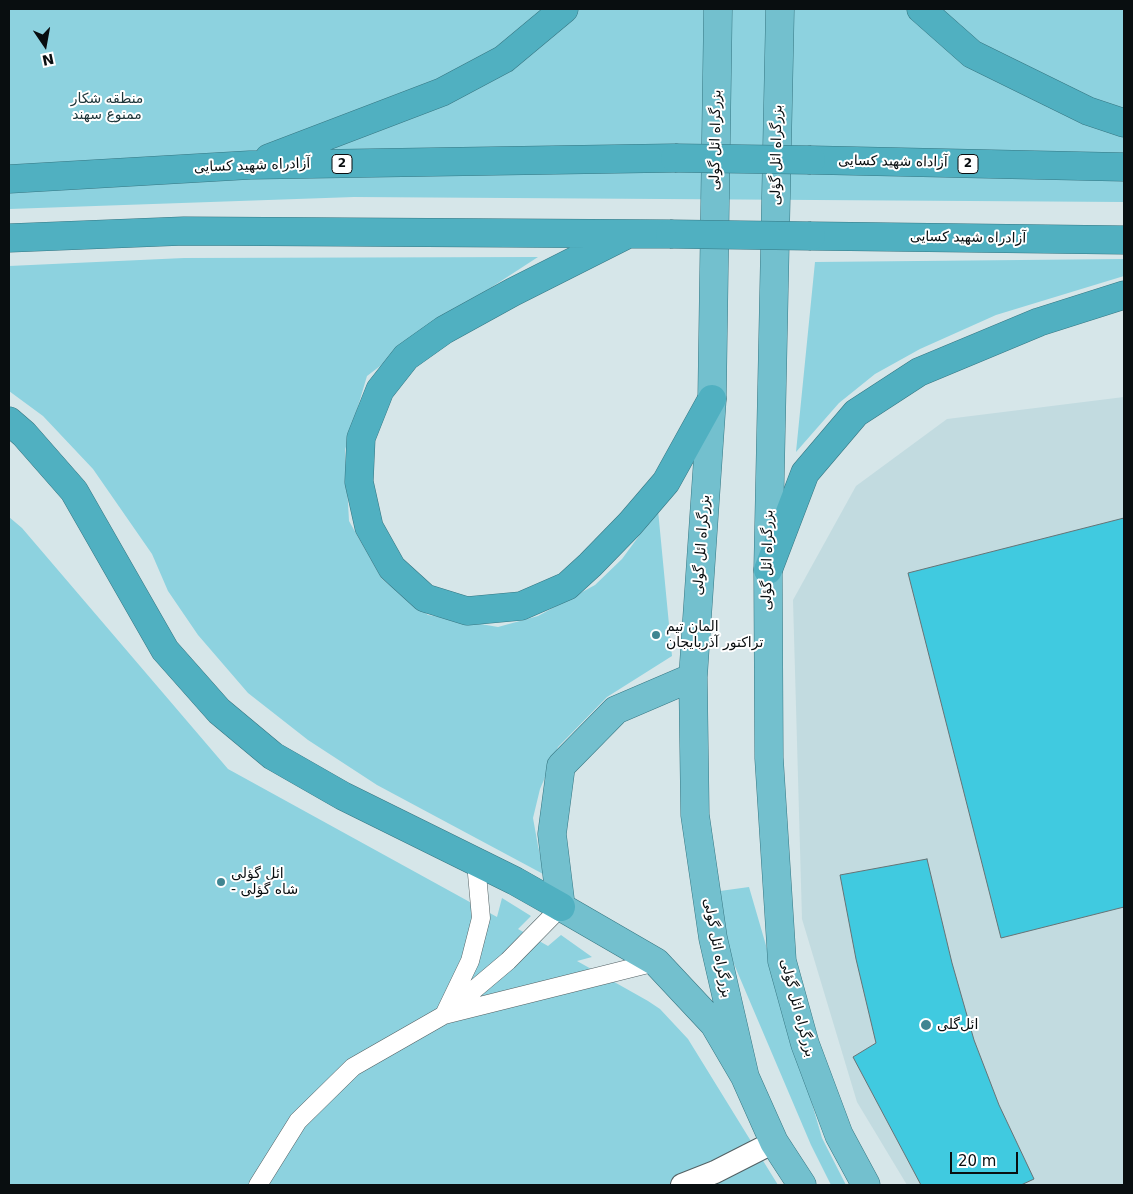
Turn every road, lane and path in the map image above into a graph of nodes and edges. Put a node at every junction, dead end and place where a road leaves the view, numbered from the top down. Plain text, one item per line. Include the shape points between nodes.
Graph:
1 (564, 9) edge
2 (718, 9) edge
3 (780, 9) edge
4 (922, 9) edge
5 (1124, 123) edge
6 (675, 158) joint
7 (250, 165) junction
8 (1124, 167) edge
9 (9, 179) edge
10 (628, 234) junction
11 (9, 238) edge
12 (1124, 240) edge
13 (1124, 295) edge
14 (712, 399) junction
15 (9, 421) edge
16 (768, 570) junction
17 (693, 677) junction
18 (476, 863) junction
19 (561, 908) junction
20 (656, 962) junction
21 (444, 1015) junction
22 (745, 1076) junction
23 (774, 1142) junction
24 (258, 1185) edge
25 (682, 1185) edge
26 (802, 1185) edge
27 (866, 1185) edge

1 - 7 highway via 504,59 442,92
2 - 14 highway, بزرگراه ائل گولی
3 - 16 highway, بزرگراه ائل گؤلی
4 - 5 highway via 972,54 1088,111
6 - 7 highway, آزادراه شهید کسایی / 2
6 - 8 highway, آزاداه شهید کسایی / 2, bridge
7 - 9 highway, آزادراه شهید کسایی / 2
10 - 11 highway via 184,231
10 - 12 highway, آزادراه شهید کسایی, bridge
10 - 14 highway via 444,330 406,358 380,390 361,438 360,482 369,527 392,568 425,598 467,611 521,606 567,586 630,524 666,482
13 - 16 highway via 1039,322 919,372 856,413 805,472
14 - 17 highway, بزرگراه ائل گولی
15 - 18 highway via 74,491 165,650 219,711 273,756 343,796
16 - 27 highway, بزرگراه ائل گؤلی via 769,758 782,961 805,1044 839,1135
17 - 19 highway via 616,710 561,766 552,834
17 - 22 highway, بزرگراه ائل گولی via 695,815 713,938
18 - 19 highway
18 - 21 street via 481,918 470,961
19 - 20 highway
19 - 21 street via 508,961
20 - 21 street
20 - 22 highway via 714,1024
21 - 24 street via 353,1067 298,1121
22 - 23 highway
23 - 25 street
23 - 26 highway

